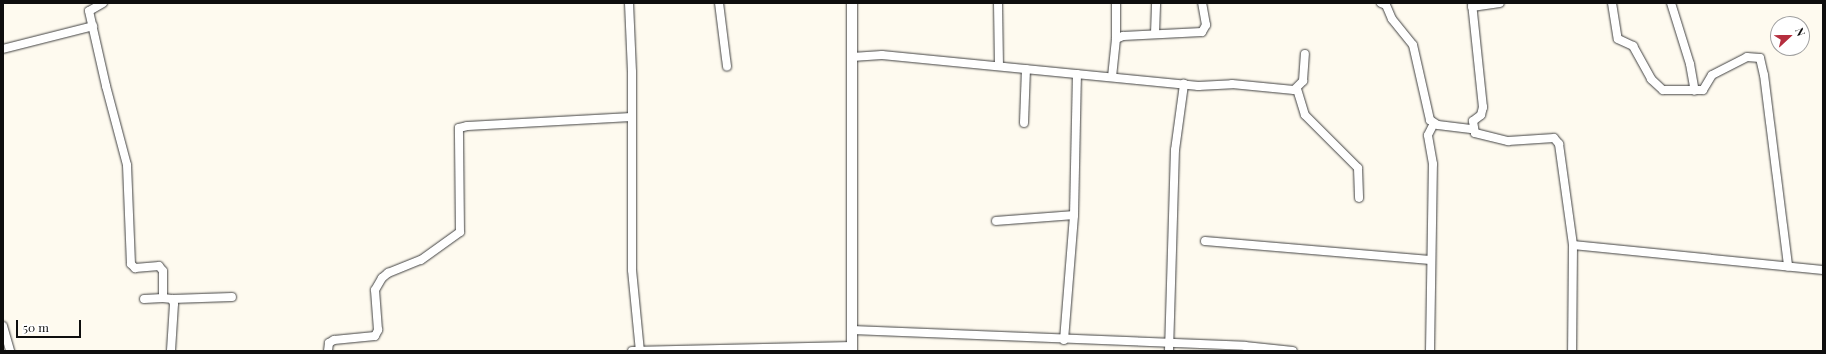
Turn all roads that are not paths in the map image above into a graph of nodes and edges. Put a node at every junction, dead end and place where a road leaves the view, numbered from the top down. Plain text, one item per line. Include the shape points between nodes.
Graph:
1 (103, 3) edge
2 (629, 3) edge
3 (719, 3) edge
4 (852, 3) edge
5 (998, 3) edge
6 (1116, 3) edge
7 (1156, 3) edge
8 (1202, 3) edge
9 (1381, 3) edge
10 (1500, 3) edge
11 (1612, 3) edge
12 (1672, 3) edge
13 (1472, 5) edge
14 (93, 26) junction
15 (1155, 34) junction
16 (1116, 39) junction
17 (3, 49) edge
18 (1305, 54) dead end
19 (852, 57) junction
20 (727, 66) dead end
21 (999, 66) junction
22 (1026, 69) junction
23 (1077, 74) junction
24 (1112, 77) junction
25 (1184, 84) junction
26 (1297, 89) junction
27 (1695, 91) junction
28 (632, 117) junction
29 (1024, 123) dead end
30 (1434, 123) junction
31 (1473, 129) junction
32 (1359, 198) dead end
33 (1074, 215) junction
34 (996, 221) dead end
35 (1205, 241) dead end
36 (1574, 245) junction
37 (1430, 260) junction
38 (1788, 266) junction
39 (1823, 270) edge
40 (232, 297) dead end
41 (163, 298) junction
42 (172, 299) junction
43 (144, 300) dead end
44 (3, 326) edge
45 (852, 330) junction
46 (1064, 340) junction
47 (1168, 348) edge
48 (1245, 348) edge
49 (852, 349) edge
50 (10, 351) edge
51 (171, 351) edge
52 (328, 351) edge
53 (637, 351) edge
54 (1293, 351) edge
55 (1430, 351) edge
56 (1572, 351) edge

1 - 14 street via 89,11
2 - 28 street
3 - 20 street
4 - 19 street
5 - 21 street
6 - 16 street
7 - 15 street
8 - 15 street via 1206,25 1202,32
9 - 30 street via 1413,45 1429,114
10 - 13 street
11 - 27 street via 1618,39 1633,46 1639,60 1658,88 1669,91
12 - 27 street
13 - 31 street via 1484,108 1481,115 1473,121
14 - 17 street
14 - 41 street via 127,164 131,264 135,268 161,267
15 - 16 street
16 - 24 street
18 - 26 street via 1303,81
19 - 21 street via 882,55
19 - 45 street
21 - 22 street
22 - 23 street
22 - 29 street
23 - 24 street
23 - 33 street
24 - 25 street
25 - 26 street via 1232,84
25 - 47 street via 1176,142
26 - 32 street via 1305,115 1358,168
27 - 38 street via 1705,88 1712,75 1747,57 1760,58
28 - 52 street via 459,128 460,232 427,257 382,278 375,290 378,330 375,336 334,340 329,343
28 - 53 street via 632,270
30 - 31 street
30 - 37 street via 1428,135 1433,164
31 - 36 street via 1479,135 1508,141 1554,138 1558,140
33 - 34 street
33 - 46 street
35 - 37 street
36 - 38 street
36 - 56 street
37 - 55 street
38 - 39 street
40 - 42 street
41 - 42 street
41 - 43 street
42 - 51 street via 174,304
44 - 50 street
45 - 46 street via 872,328
45 - 49 street
46 - 47 street
47 - 48 street
48 - 54 street
49 - 53 street

